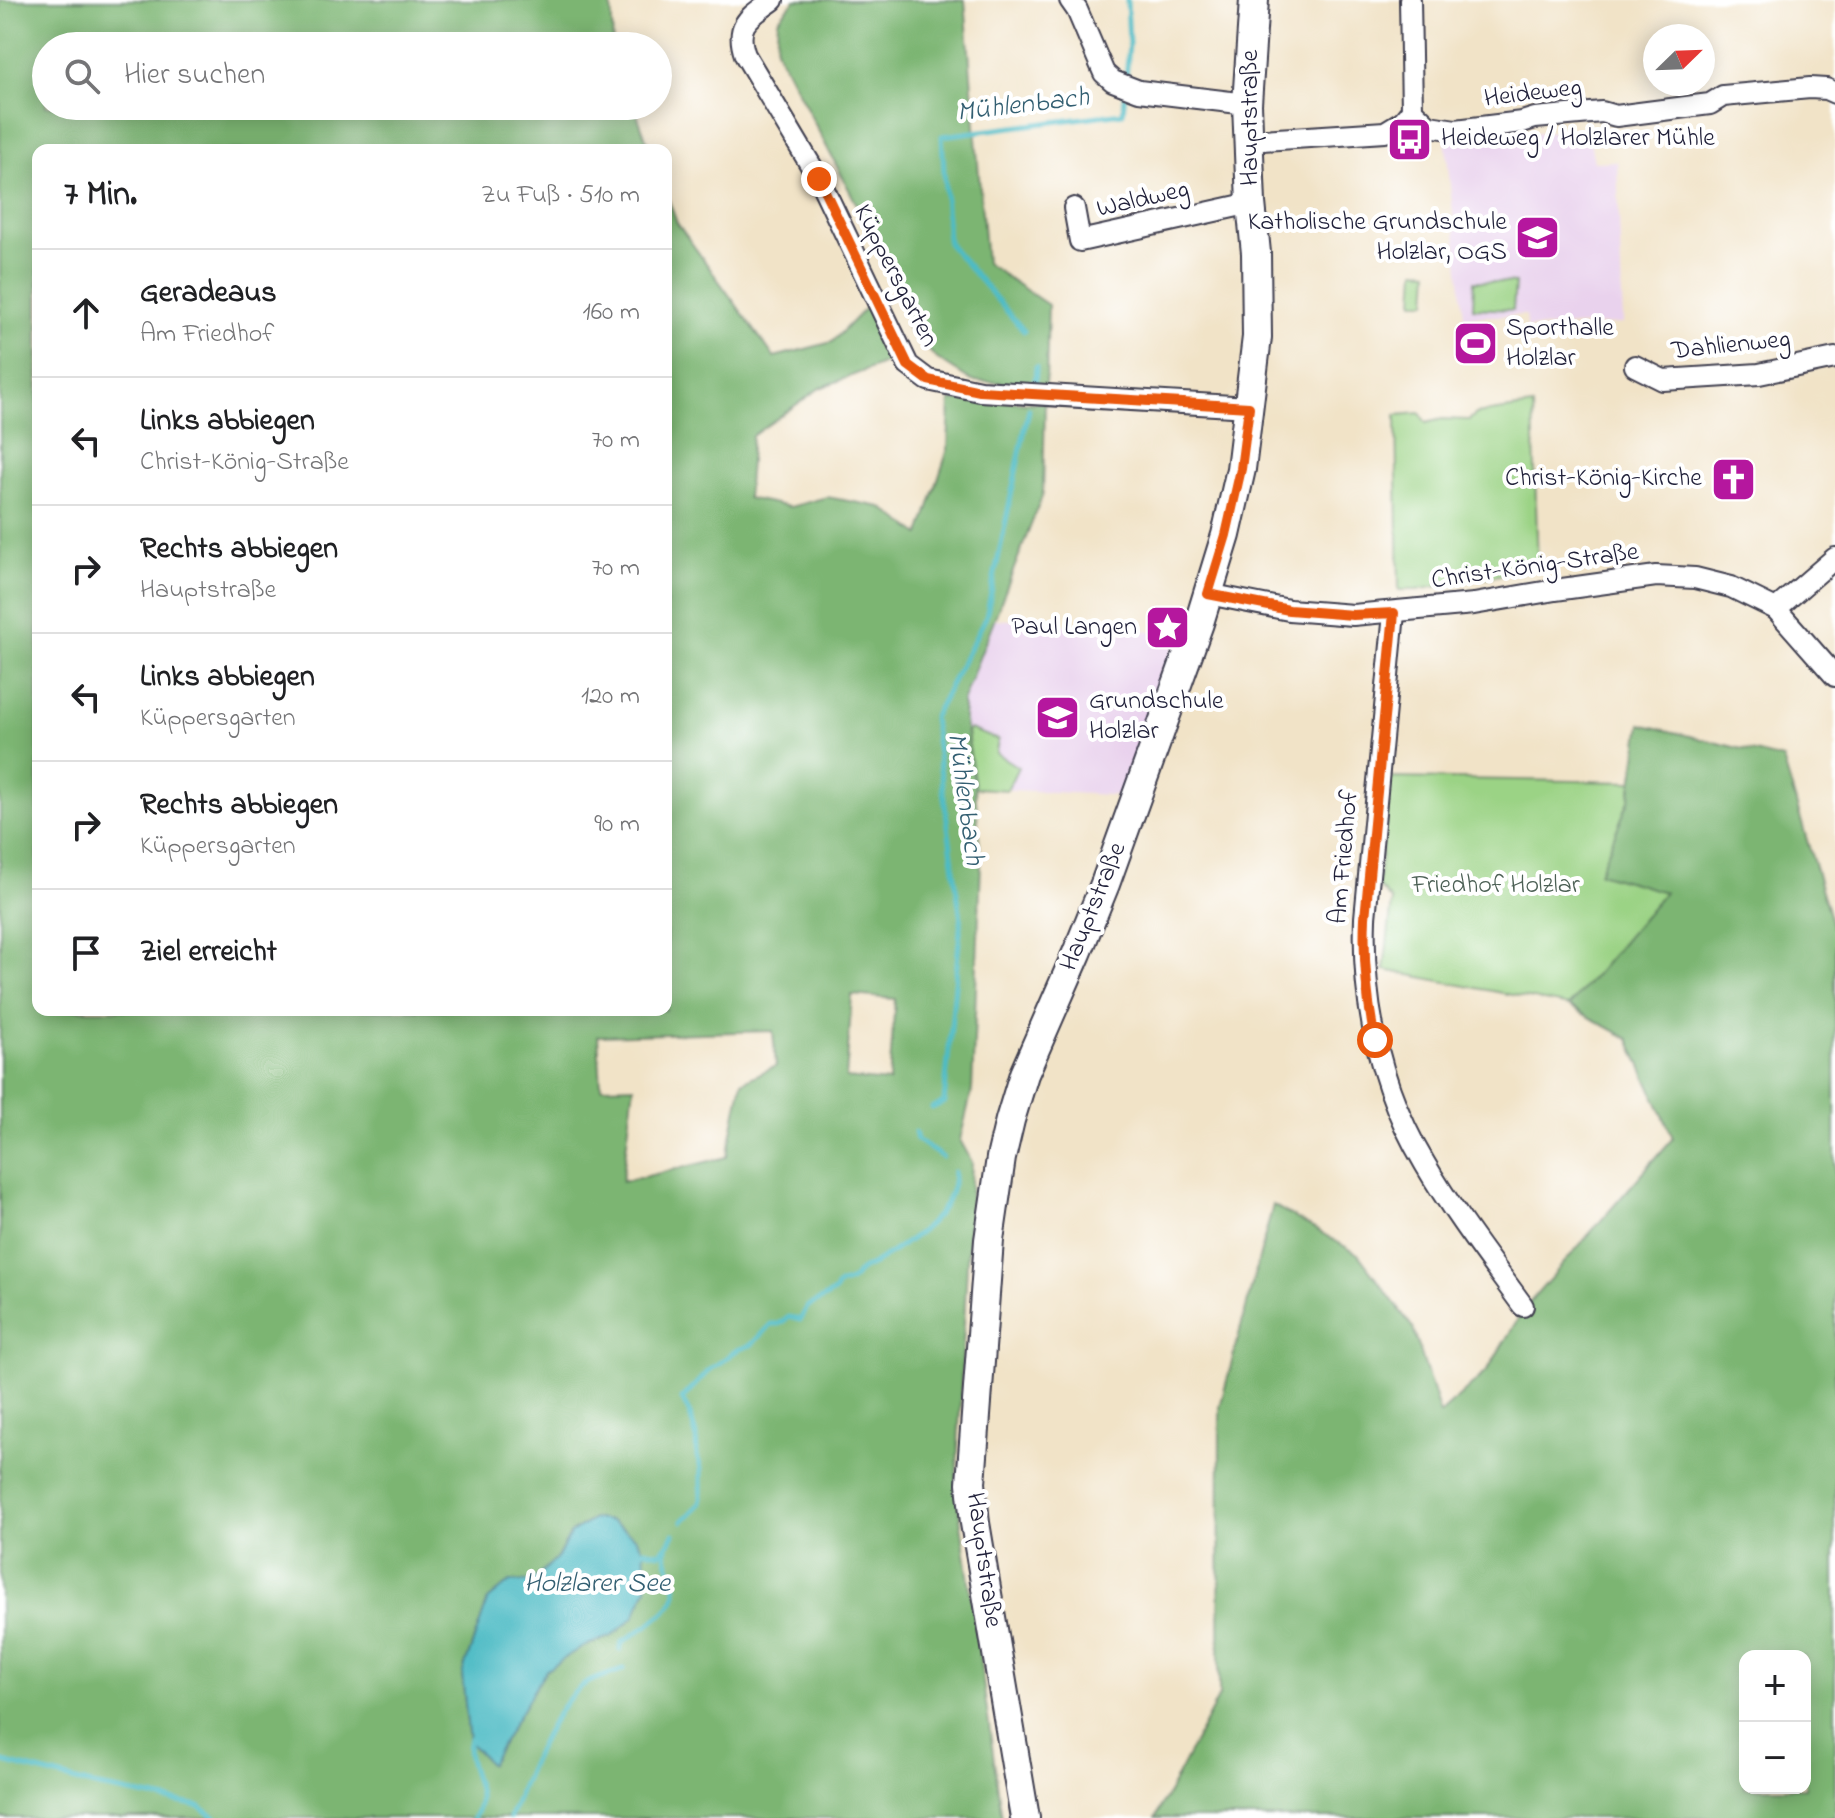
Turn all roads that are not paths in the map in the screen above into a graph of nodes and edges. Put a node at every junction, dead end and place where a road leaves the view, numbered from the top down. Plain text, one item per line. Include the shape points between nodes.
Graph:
1 (773, 0) edge
2 (1070, 0) edge
3 (1254, 0) edge
4 (1410, 0) edge
5 (1835, 93) edge
6 (1247, 104) junction
7 (1412, 110) junction
8 (1248, 141) junction
9 (1251, 203) junction
10 (1074, 208) dead end
11 (1835, 358) edge
12 (1635, 366) dead end
13 (1249, 407) junction
14 (1835, 558) edge
15 (1208, 594) junction
16 (1776, 609) junction
17 (1394, 613) junction
18 (1835, 676) edge
19 (1523, 1306) dead end
20 (1025, 1818) edge

1 - 13 street, Küppersgarten via 747,19 742,47 819,179 908,365 928,380 980,391
2 - 6 street via 1104,73 1113,81 1139,91
3 - 6 main road, Hauptstraße
4 - 7 street
5 - 7 street, Heideweg via 1810,88 1723,96 1710,104 1616,116 1602,112 1456,130 1429,126
6 - 8 main road, Hauptstraße
7 - 8 street via 1385,132
8 - 9 main road, Hauptstraße
9 - 10 street, Waldweg via 1080,241
9 - 13 main road, Hauptstraße via 1257,337
11 - 12 street, Dahlienweg via 1759,374 1663,380
13 - 15 main road, Hauptstraße via 1241,469
14 - 16 street
15 - 17 street, Christ-König-Straße via 1289,610
15 - 20 main road, Hauptstraße via 1105,884 1024,1074 1001,1158 989,1240 971,1483
16 - 17 street, Christ-König-Straße via 1731,587 1656,576
16 - 18 street, Christ-König-Straße
17 - 19 street, Am Friedhof via 1365,918 1367,1000 1396,1105 1424,1162

